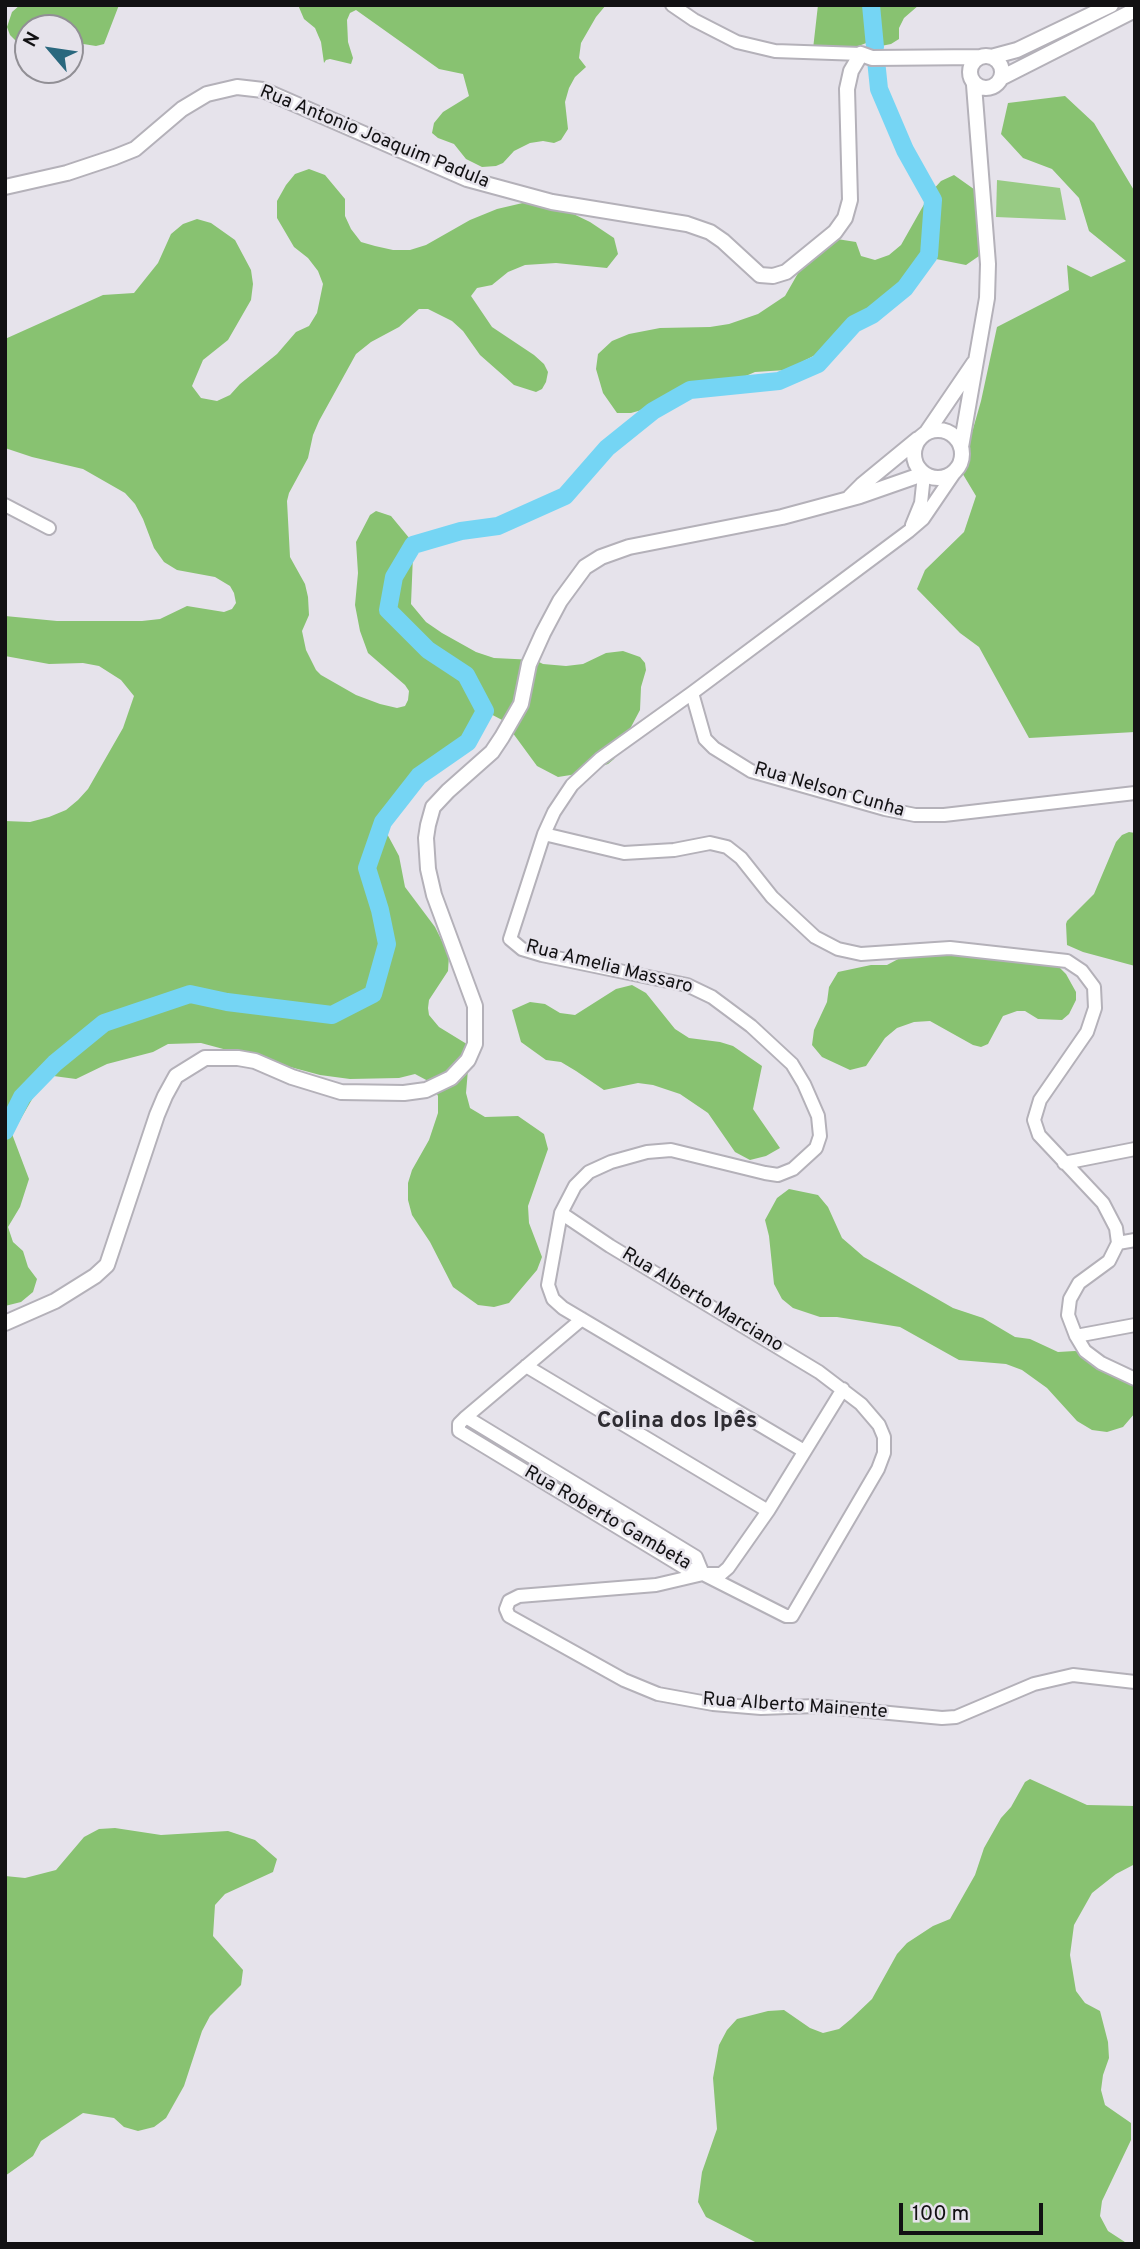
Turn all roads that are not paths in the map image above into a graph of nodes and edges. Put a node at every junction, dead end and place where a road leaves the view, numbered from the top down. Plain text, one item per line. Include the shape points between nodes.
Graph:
1 (672, 5) edge
2 (1111, 5) edge
3 (1135, 10) edge
4 (861, 54) junction
5 (950, 57) junction
6 (985, 57) junction
7 (969, 70) junction
8 (999, 81) junction
9 (974, 85) junction
10 (979, 121) junction
11 (5, 187) edge
12 (979, 356) junction
13 (925, 434) junction
14 (961, 447) junction
15 (957, 469) junction
16 (924, 474) junction
17 (850, 497) junction
18 (5, 505) edge
19 (49, 528) dead end
20 (908, 531) junction
21 (692, 693) junction
22 (1135, 793) edge
23 (544, 834) junction
24 (1135, 1149) edge
25 (1064, 1163) junction
26 (561, 1213) junction
27 (1135, 1240) edge
28 (1118, 1243) junction
29 (582, 1320) junction
30 (5, 1323) edge
31 (1135, 1325) edge
32 (1076, 1336) junction
33 (526, 1366) junction
34 (1135, 1379) edge
35 (844, 1389) junction
36 (804, 1451) junction
37 (768, 1511) junction
38 (703, 1574) junction
39 (1135, 1682) edge

1 - 4 street via 737,42 775,51
2 - 6 street via 1017,50
3 - 8 street
4 - 5 street via 872,58
4 - 11 street, Rua Antonio Joaquim Padula via 847,89 850,200 845,218 835,232 786,272 773,276 760,275 710,232 687,224 552,202 467,179 263,90 237,87 208,94 182,109 135,149 67,173
5 - 6 street
5 - 7 street
6 - 7 street via 975,60
6 - 8 street via 1002,68
7 - 9 street
8 - 9 street via 988,89
8 - 10 street
9 - 10 street
10 - 12 street via 988,264
12 - 13 street
12 - 14 street
13 - 14 street via 945,431
13 - 16 street via 914,452
13 - 17 street
14 - 15 street
15 - 16 street via 944,477
15 - 20 street, Rua Amelia Massaro via 930,509
16 - 17 street
16 - 20 street via 921,503
17 - 30 street via 782,517 629,547 601,557 585,567 560,601 529,664 521,704 492,752 433,807 428,825 428,869 434,895 475,1006 475,1044 468,1060 451,1078 426,1090 404,1093 341,1092 255,1061 205,1058 176,1076 165,1096 107,1265 55,1301
18 - 19 street
20 - 21 street, Rua Amelia Massaro
21 - 22 street, Rua Nelson Cunha via 705,739 751,771 885,809 944,816
21 - 23 street, Rua Amelia Massaro via 600,759 572,785
23 - 25 street via 624,853 709,843 727,847 815,937 838,949 861,954 950,948 1067,961 1094,987 1095,1008 1087,1032 1040,1100 1034,1120 1039,1135
23 - 26 street, Rua Amelia Massaro via 509,939 542,955 687,985 712,998 792,1064 818,1116 820,1136 808,1157 778,1175 671,1150 611,1162 575,1185
24 - 25 street
25 - 28 street via 1102,1203 1116,1228
26 - 29 street via 548,1284 553,1299
26 - 35 street, Rua Alberto Marciano
27 - 28 street
28 - 32 street via 1109,1261 1079,1283 1070,1299 1068,1315
29 - 33 street
29 - 36 street
31 - 32 street
32 - 34 street via 1085,1351 1101,1363
33 - 37 street
33 - 38 street, Rua Roberto Gambeta via 466,1417 696,1557
35 - 36 street
35 - 38 street, Rua Alberto Marciano via 879,1425 884,1453 795,1614 786,1616
36 - 37 street
37 - 38 street via 728,1568 721,1574
38 - 39 street, Rua Alberto Mainente via 656,1585 519,1597 509,1601 506,1609 509,1616 624,1680 658,1695 713,1704 816,1706 942,1718 956,1717 1034,1684 1073,1675

